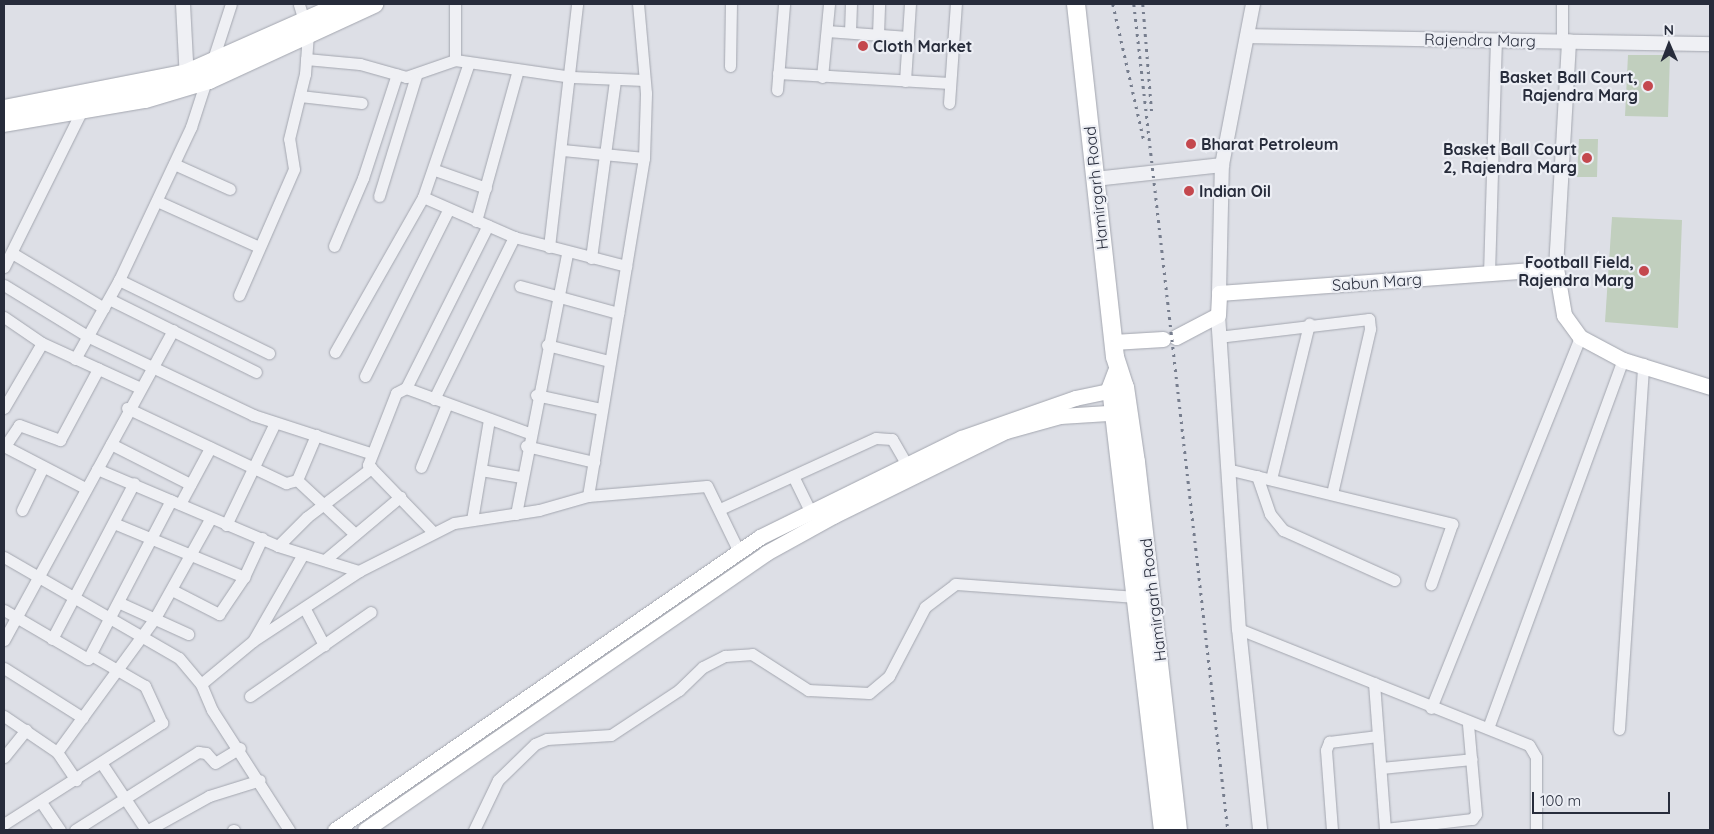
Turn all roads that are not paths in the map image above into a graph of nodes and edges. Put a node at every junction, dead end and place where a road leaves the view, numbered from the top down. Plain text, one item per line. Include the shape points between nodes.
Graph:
1 (183, 4) edge
2 (231, 4) edge
3 (343, 4) edge
4 (374, 4) edge
5 (454, 4) edge
6 (577, 4) edge
7 (638, 4) edge
8 (731, 4) edge
9 (784, 4) edge
10 (829, 4) edge
11 (851, 4) edge
12 (879, 4) edge
13 (910, 4) edge
14 (956, 4) edge
15 (1076, 4) edge
16 (1254, 4) edge
17 (1562, 4) edge
18 (303, 20) edge
19 (827, 31) junction
20 (850, 32) junction
21 (878, 35) junction
22 (1249, 36) junction
23 (908, 37) junction
24 (1496, 40) junction
25 (1566, 41) junction
26 (1710, 44) edge
27 (306, 59) junction
28 (454, 60) junction
29 (215, 63) junction
30 (469, 63) junction
31 (730, 66) dead end
32 (518, 70) junction
33 (778, 73) junction
34 (397, 74) junction
35 (416, 76) junction
36 (822, 76) junction
37 (572, 77) junction
38 (187, 80) junction
39 (209, 80) junction
40 (615, 80) junction
41 (644, 80) junction
42 (905, 81) junction
43 (950, 83) junction
44 (777, 90) dead end
45 (300, 96) junction
46 (362, 103) dead end
47 (949, 103) dead end
48 (4, 108) edge
49 (82, 110) junction
50 (4, 123) edge
51 (563, 150) junction
52 (608, 154) junction
53 (644, 158) junction
54 (174, 164) junction
55 (1222, 165) junction
56 (435, 170) junction
57 (1095, 179) junction
58 (486, 188) junction
59 (230, 189) dead end
60 (379, 196) dead end
61 (423, 197) junction
62 (157, 201) junction
63 (448, 210) junction
64 (476, 221) junction
65 (488, 225) junction
66 (514, 237) junction
67 (334, 246) dead end
68 (260, 247) junction
69 (549, 247) junction
70 (12, 253) junction
71 (567, 253) junction
72 (592, 258) junction
73 (626, 266) junction
74 (4, 267) edge
75 (1556, 268) junction
76 (1489, 274) junction
77 (119, 280) junction
78 (4, 285) edge
79 (520, 286) dead end
80 (1219, 294) junction
81 (239, 295) dead end
82 (558, 296) junction
83 (107, 303) junction
84 (618, 313) junction
85 (1218, 315) junction
86 (4, 317) edge
87 (1309, 324) junction
88 (173, 330) junction
89 (89, 337) junction
90 (1218, 337) junction
91 (1580, 337) junction
92 (1113, 342) junction
93 (42, 344) junction
94 (547, 345) junction
95 (335, 352) dead end
96 (269, 353) dead end
97 (75, 359) junction
98 (1623, 360) junction
99 (609, 361) junction
100 (1643, 364) junction
101 (152, 366) junction
102 (98, 369) junction
103 (256, 372) dead end
104 (365, 376) dead end
105 (1118, 383) junction
106 (138, 386) junction
107 (1710, 387) edge
108 (406, 388) junction
109 (536, 395) junction
110 (434, 400) junction
111 (447, 404) junction
112 (4, 408) edge
113 (127, 408) junction
114 (602, 409) junction
115 (1121, 413) junction
116 (489, 420) junction
117 (274, 425) junction
118 (529, 433) junction
119 (316, 435) junction
120 (111, 444) junction
121 (4, 446) edge
122 (526, 446) junction
123 (210, 448) junction
124 (370, 453) junction
125 (594, 462) junction
126 (906, 464) junction
127 (43, 467) junction
128 (421, 467) dead end
129 (371, 468) junction
130 (96, 469) junction
131 (1227, 469) junction
132 (481, 470) junction
133 (253, 471) junction
134 (793, 476) junction
135 (1258, 476) junction
136 (521, 477) junction
137 (1271, 479) junction
138 (297, 480) junction
139 (134, 483) junction
140 (190, 484) junction
141 (85, 488) junction
142 (1332, 493) junction
143 (588, 496) junction
144 (400, 497) junction
145 (176, 502) junction
146 (326, 504) junction
147 (720, 509) junction
148 (809, 509) junction
149 (22, 510) dead end
150 (516, 514) junction
151 (210, 519) junction
152 (472, 520) junction
153 (116, 524) junction
154 (226, 525) junction
155 (432, 531) junction
156 (355, 534) junction
157 (262, 538) junction
158 (152, 539) junction
159 (278, 546) junction
160 (739, 552) junction
161 (191, 554) junction
162 (302, 554) junction
163 (4, 557) edge
164 (326, 559) junction
165 (359, 571) junction
166 (244, 577) junction
167 (40, 578) junction
168 (1394, 580) dead end
169 (1431, 584) dead end
170 (172, 590) junction
171 (1138, 597) junction
172 (76, 598) junction
173 (120, 603) junction
174 (305, 609) junction
175 (4, 610) edge
176 (371, 612) dead end
177 (18, 618) junction
178 (112, 618) junction
179 (155, 618) junction
180 (1239, 629) junction
181 (188, 634) dead end
182 (142, 636) junction
183 (52, 638) junction
184 (4, 640) edge
185 (253, 641) junction
186 (324, 645) junction
187 (91, 655) junction
188 (4, 668) edge
189 (118, 671) junction
190 (1374, 683) junction
191 (201, 684) junction
192 (250, 696) dead end
193 (1431, 708) junction
194 (4, 716) edge
195 (83, 718) junction
196 (1468, 724) junction
197 (1488, 728) junction
198 (1619, 729) dead end
199 (26, 730) junction
200 (1378, 736) junction
201 (240, 748) junction
202 (57, 752) junction
203 (4, 757) edge
204 (1472, 759) junction
205 (102, 764) junction
206 (1381, 768) junction
207 (76, 780) junction
208 (260, 780) junction
209 (124, 799) junction
210 (41, 802) junction
211 (4, 824) edge
212 (60, 830) edge
213 (75, 830) edge
214 (147, 830) edge
215 (289, 830) edge
216 (335, 830) edge
217 (365, 830) edge
218 (474, 830) edge
219 (1163, 830) edge
220 (1178, 830) edge
221 (1260, 830) edge
222 (1332, 830) edge
223 (1385, 830) edge
224 (1536, 830) edge

1 - 38 street
2 - 29 street
3 - 18 main road
4 - 18 main road
5 - 28 street
6 - 37 street
7 - 41 street
8 - 31 street
9 - 33 street
10 - 19 street
11 - 20 street
12 - 21 street
13 - 23 street
14 - 43 street
15 - 57 main road, Hamirgarh Road
16 - 22 street
17 - 25 street
18 - 27 street
18 - 29 main road
18 - 39 main road
19 - 20 street
19 - 36 street
20 - 21 street
21 - 23 street
22 - 24 street, Rajendra Marg
22 - 55 street
23 - 42 street
24 - 25 street, Rajendra Marg
24 - 76 street
25 - 26 street, Rajendra Marg
25 - 75 street
27 - 34 street via 360,64
27 - 45 street
28 - 30 street
28 - 35 street
29 - 38 main road
29 - 39 street
30 - 32 street
30 - 56 street
32 - 37 street
32 - 58 street
33 - 36 street
33 - 44 street
34 - 35 street
34 - 67 street via 364,178
35 - 60 street
36 - 42 street
37 - 40 street
37 - 51 street
38 - 39 main road
38 - 48 main road
38 - 49 main road
39 - 54 street
40 - 41 street
40 - 52 street
41 - 53 street
42 - 43 street
43 - 47 street
45 - 46 street
45 - 68 street via 289,139 294,169
49 - 50 main road
49 - 70 street
51 - 52 street
51 - 69 street
52 - 53 street
52 - 72 street
53 - 73 street
54 - 59 street
54 - 62 street
55 - 57 street
55 - 80 street
56 - 58 street
56 - 61 street
57 - 92 main road, Hamirgarh Road
58 - 64 street
61 - 63 street
61 - 95 street
62 - 68 street
62 - 77 street
63 - 64 street
63 - 104 street
64 - 65 street
65 - 66 street
65 - 108 street
66 - 69 street
66 - 110 street
68 - 81 street
69 - 71 street
70 - 74 street
70 - 83 street
71 - 72 street
71 - 82 street
72 - 73 street
73 - 84 street
75 - 76 main road, Sabun Marg
75 - 91 main road via 1564,315
76 - 80 main road, Sabun Marg
77 - 83 street
77 - 96 street
78 - 89 street
79 - 82 street
80 - 85 main road
82 - 84 street
82 - 94 street
83 - 88 street
83 - 89 street
84 - 99 street
85 - 90 street
85 - 92 main road via 1170,338
86 - 93 street
87 - 90 street
87 - 137 street
87 - 142 street via 1364,316 1370,324
88 - 101 street
88 - 103 street
89 - 97 street
89 - 101 street
90 - 131 street
91 - 98 main road
91 - 193 street
92 - 105 main road, Hamirgarh Road
93 - 97 street
93 - 112 street
94 - 99 street
94 - 109 street
97 - 102 street
98 - 100 main road
98 - 197 street
99 - 114 street
100 - 107 main road
100 - 198 street
101 - 106 street
101 - 117 street
102 - 106 street
102 - 121 street via 60,440 19,425
105 - 115 main road, Hamirgarh Road
105 - 126 main road via 1015,418
106 - 113 street
108 - 110 street
108 - 124 street via 396,393
109 - 114 street
109 - 118 street
110 - 111 street
111 - 116 street
111 - 128 street
113 - 120 street
113 - 123 street
114 - 125 street
115 - 171 main road, Hamirgarh Road
115 - 217 main road via 1060,416 1006,432 833,516 766,553
115 - 220 main road, Hamirgarh Road
116 - 118 street
116 - 132 street
117 - 119 street
117 - 133 street
118 - 122 street
119 - 124 street
119 - 138 street
120 - 130 street
120 - 140 street
121 - 127 street
122 - 125 street
122 - 136 street
123 - 133 street
123 - 140 street
124 - 129 street
125 - 143 street
126 - 134 street via 887,437
126 - 148 main road
127 - 141 street
127 - 149 street
129 - 144 street
129 - 146 street
130 - 139 street
130 - 141 street
131 - 135 street
131 - 180 street
132 - 136 street
132 - 152 street
133 - 138 street via 286,483
133 - 154 street
134 - 147 street
134 - 148 street
135 - 137 street
135 - 168 street via 1270,514 1283,530
136 - 150 street
137 - 142 street
138 - 146 street
139 - 145 street
139 - 153 street
140 - 145 street
141 - 167 street
142 - 169 street via 1452,524
143 - 147 street via 707,486
143 - 150 street
144 - 155 street
144 - 156 street
145 - 151 street
145 - 158 street
146 - 156 street
146 - 159 street
147 - 160 street
148 - 160 main road
150 - 152 street
151 - 154 street
151 - 161 street
152 - 155 street
153 - 158 street
153 - 172 street
154 - 157 street
155 - 165 street
156 - 164 street
157 - 159 street
157 - 166 street
158 - 161 street
158 - 173 street
159 - 162 street
160 - 216 main road
161 - 166 street
161 - 170 street
162 - 164 street
162 - 185 street
163 - 167 street
164 - 165 street
165 - 174 street
166 - 170 street via 219,614
167 - 172 street
167 - 177 street
170 - 179 street
171 - 218 street via 955,584 925,607 889,676 869,693 808,690 752,654 725,656 703,666 679,690 611,735 535,744 498,780
171 - 219 main road, Hamirgarh Road
172 - 178 street
172 - 183 street
173 - 178 street
173 - 179 street
174 - 185 street
174 - 186 street
175 - 177 street
176 - 186 street
177 - 183 street
177 - 184 street
178 - 182 street
178 - 187 street
179 - 181 street
179 - 182 street
180 - 190 street
180 - 221 street
182 - 189 street
182 - 191 street via 179,658
183 - 187 street via 84,659
185 - 191 street
186 - 192 street
187 - 189 street
188 - 195 street
189 - 195 street
189 - 205 street via 148,690 162,722
190 - 193 street
190 - 200 street
191 - 201 street via 212,710
193 - 196 street
194 - 199 street
195 - 202 street
196 - 197 street
196 - 204 street
197 - 224 street via 1529,745 1534,754
199 - 202 street
199 - 203 street
200 - 206 street
200 - 222 street via 1329,742 1326,750
201 - 208 street
201 - 209 street via 215,763 206,753 198,752
202 - 207 street
204 - 206 street
204 - 223 street via 1476,808 1472,819
205 - 207 street
205 - 209 street
206 - 223 street
207 - 210 street
208 - 214 street via 209,796
208 - 215 street
209 - 213 street
209 - 214 street
210 - 211 street
210 - 212 street

